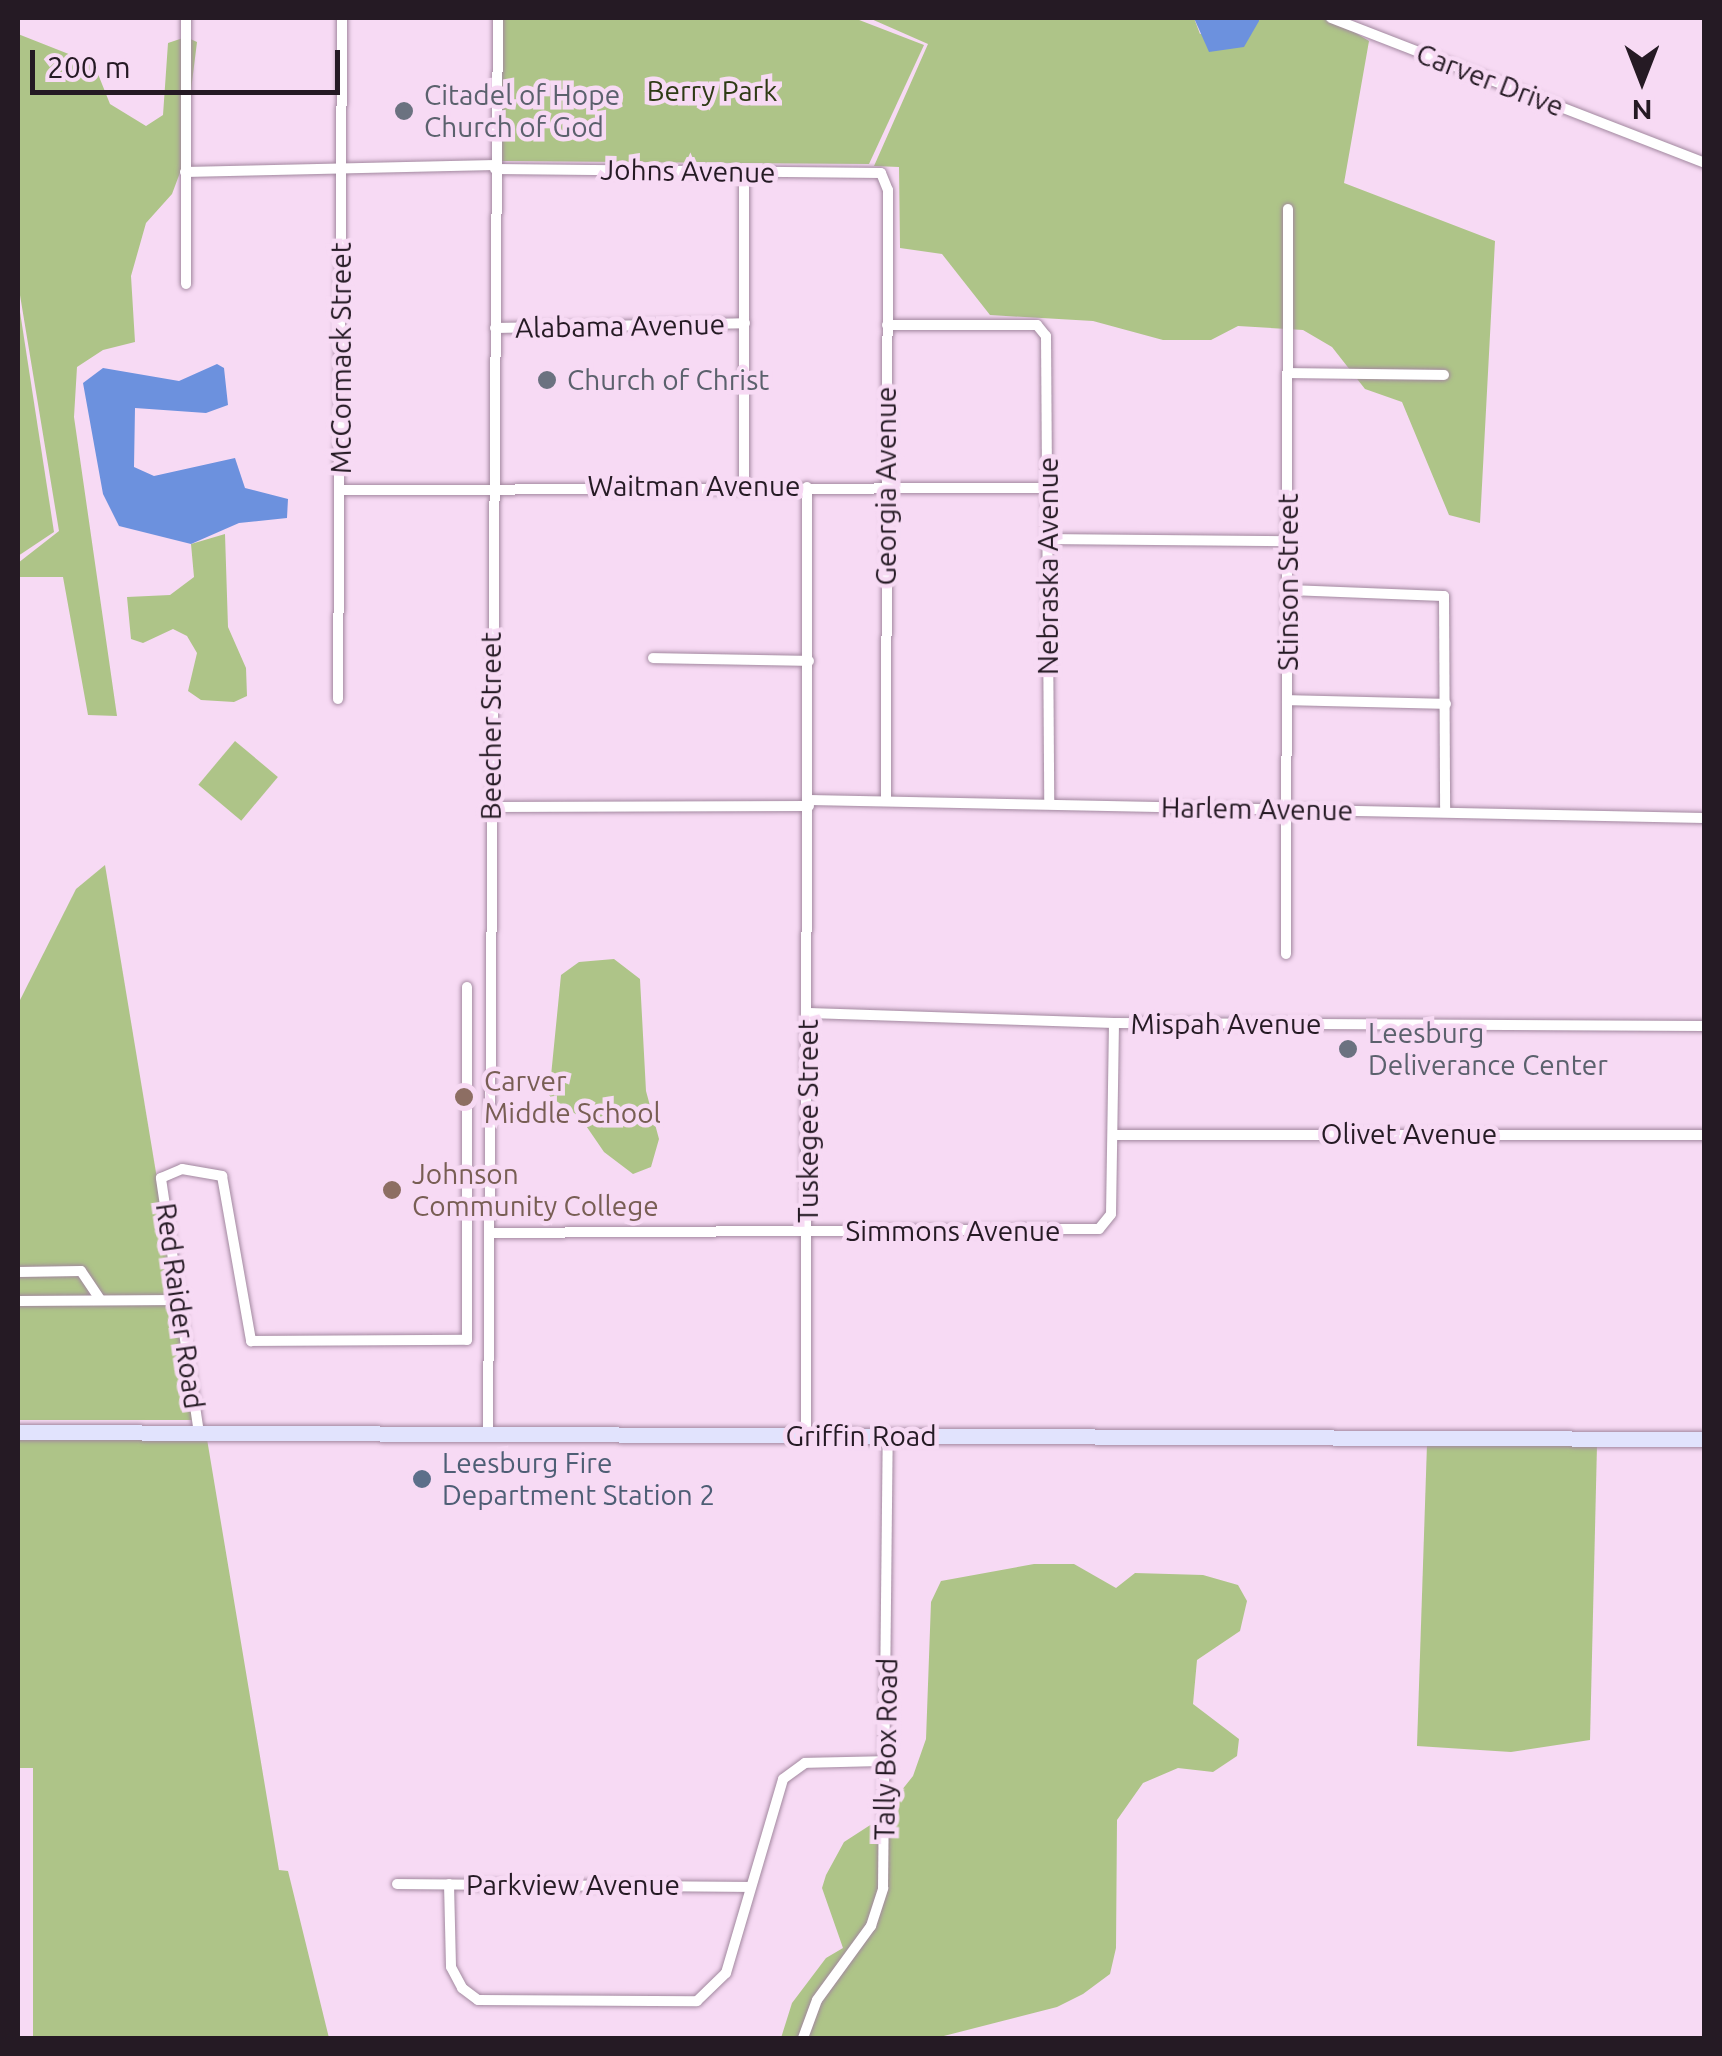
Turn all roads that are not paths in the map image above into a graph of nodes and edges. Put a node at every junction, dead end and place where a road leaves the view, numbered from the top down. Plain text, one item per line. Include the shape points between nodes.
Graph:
1 (186, 18) edge
2 (342, 18) edge
3 (498, 18) edge
4 (1332, 18) edge
5 (1704, 163) edge
6 (496, 167) junction
7 (342, 171) junction
8 (185, 172) junction
9 (744, 172) junction
10 (881, 173) joint
11 (1288, 209) dead end
12 (186, 284) dead end
13 (745, 324) junction
14 (887, 326) junction
15 (495, 328) junction
16 (1288, 373) junction
17 (1444, 375) dead end
18 (744, 486) junction
19 (886, 486) junction
20 (492, 487) junction
21 (807, 487) junction
22 (1048, 488) junction
23 (340, 490) junction
24 (1048, 539) junction
25 (1288, 542) junction
26 (1288, 590) junction
27 (653, 658) dead end
28 (809, 661) junction
29 (338, 699) dead end
30 (1287, 700) junction
31 (1446, 704) junction
32 (886, 801) junction
33 (809, 803) junction
34 (1049, 804) junction
35 (492, 807) junction
36 (1445, 810) junction
37 (1286, 811) junction
38 (1704, 818) edge
39 (1286, 954) dead end
40 (467, 987) dead end
41 (809, 1013) junction
42 (1114, 1024) junction
43 (1704, 1026) edge
44 (1113, 1135) junction
45 (1704, 1135) edge
46 (807, 1231) junction
47 (490, 1233) junction
48 (18, 1272) edge
49 (100, 1300) junction
50 (179, 1300) junction
51 (18, 1301) edge
52 (18, 1432) edge
53 (199, 1434) junction
54 (488, 1435) junction
55 (806, 1437) junction
56 (888, 1437) junction
57 (1704, 1439) edge
58 (887, 1761) junction
59 (397, 1884) dead end
60 (449, 1884) junction
61 (750, 1886) junction
62 (803, 2038) edge

1 - 8 street
2 - 7 street, McCormack Street
3 - 6 street, Beecher Street
4 - 5 street, Carver Drive
6 - 7 street, Johns Avenue
6 - 9 street, Johns Avenue
6 - 15 street, Beecher Street
7 - 8 street, Johns Avenue
7 - 23 street, McCormack Street
8 - 12 street
9 - 10 street, Johns Avenue
9 - 13 street
10 - 14 street, Georgia Avenue via 888,190
11 - 16 street, Stinson Street
13 - 15 street, Alabama Avenue
13 - 18 street
14 - 19 street, Georgia Avenue
14 - 22 street, Nebraska Avenue via 1041,328 1047,340
15 - 20 street, Beecher Street
16 - 17 street
16 - 25 street, Stinson Street
18 - 20 street, Waitman Avenue
18 - 21 street, Waitman Avenue
19 - 21 street, Waitman Avenue
19 - 22 street, Waitman Avenue
19 - 32 street, Georgia Avenue
20 - 23 street, Waitman Avenue
20 - 35 street, Beecher Street
21 - 28 street, Tuskegee Street
22 - 24 street, Nebraska Avenue
23 - 29 street, McCormack Street
24 - 25 street
24 - 34 street, Nebraska Avenue
25 - 26 street, Stinson Street
26 - 30 street, Stinson Street
26 - 31 street via 1444,596
27 - 28 street
28 - 33 street, Tuskegee Street
30 - 31 street
30 - 37 street, Stinson Street
31 - 36 street
32 - 33 street, Harlem Avenue
32 - 34 street, Harlem Avenue
33 - 35 street, Harlem Avenue
33 - 41 street, Tuskegee Street
34 - 37 street, Harlem Avenue
35 - 47 street, Beecher Street
36 - 37 street, Harlem Avenue
36 - 38 street, Harlem Avenue
37 - 39 street, Stinson Street
40 - 50 street, Red Raider Road via 466,1340 251,1341 222,1176 182,1169 162,1178
41 - 42 street, Mispah Avenue
41 - 46 street, Tuskegee Street
42 - 43 street, Mispah Avenue
42 - 44 street
44 - 45 street, Olivet Avenue
44 - 46 street, Simmons Avenue via 1110,1218 1094,1231
46 - 47 street, Simmons Avenue
46 - 55 street, Tuskegee Street
47 - 54 street, Beecher Street
48 - 49 street via 81,1271
49 - 50 street
49 - 51 street
50 - 53 street, Red Raider Road
52 - 53 street, Griffin Road
53 - 54 street, Griffin Road
54 - 55 street, Griffin Road
55 - 56 street, Griffin Road
56 - 57 street, Griffin Road
56 - 58 street, Tally Box Road
58 - 61 street via 820,1760 792,1770 772,1804
58 - 62 street, Tally Box Road via 878,1910 817,2000
59 - 60 street, Parkview Avenue
60 - 61 street, Parkview Avenue
60 - 61 street via 449,1954 456,1979 478,2000 519,2004 685,2003 707,1997 726,1973

